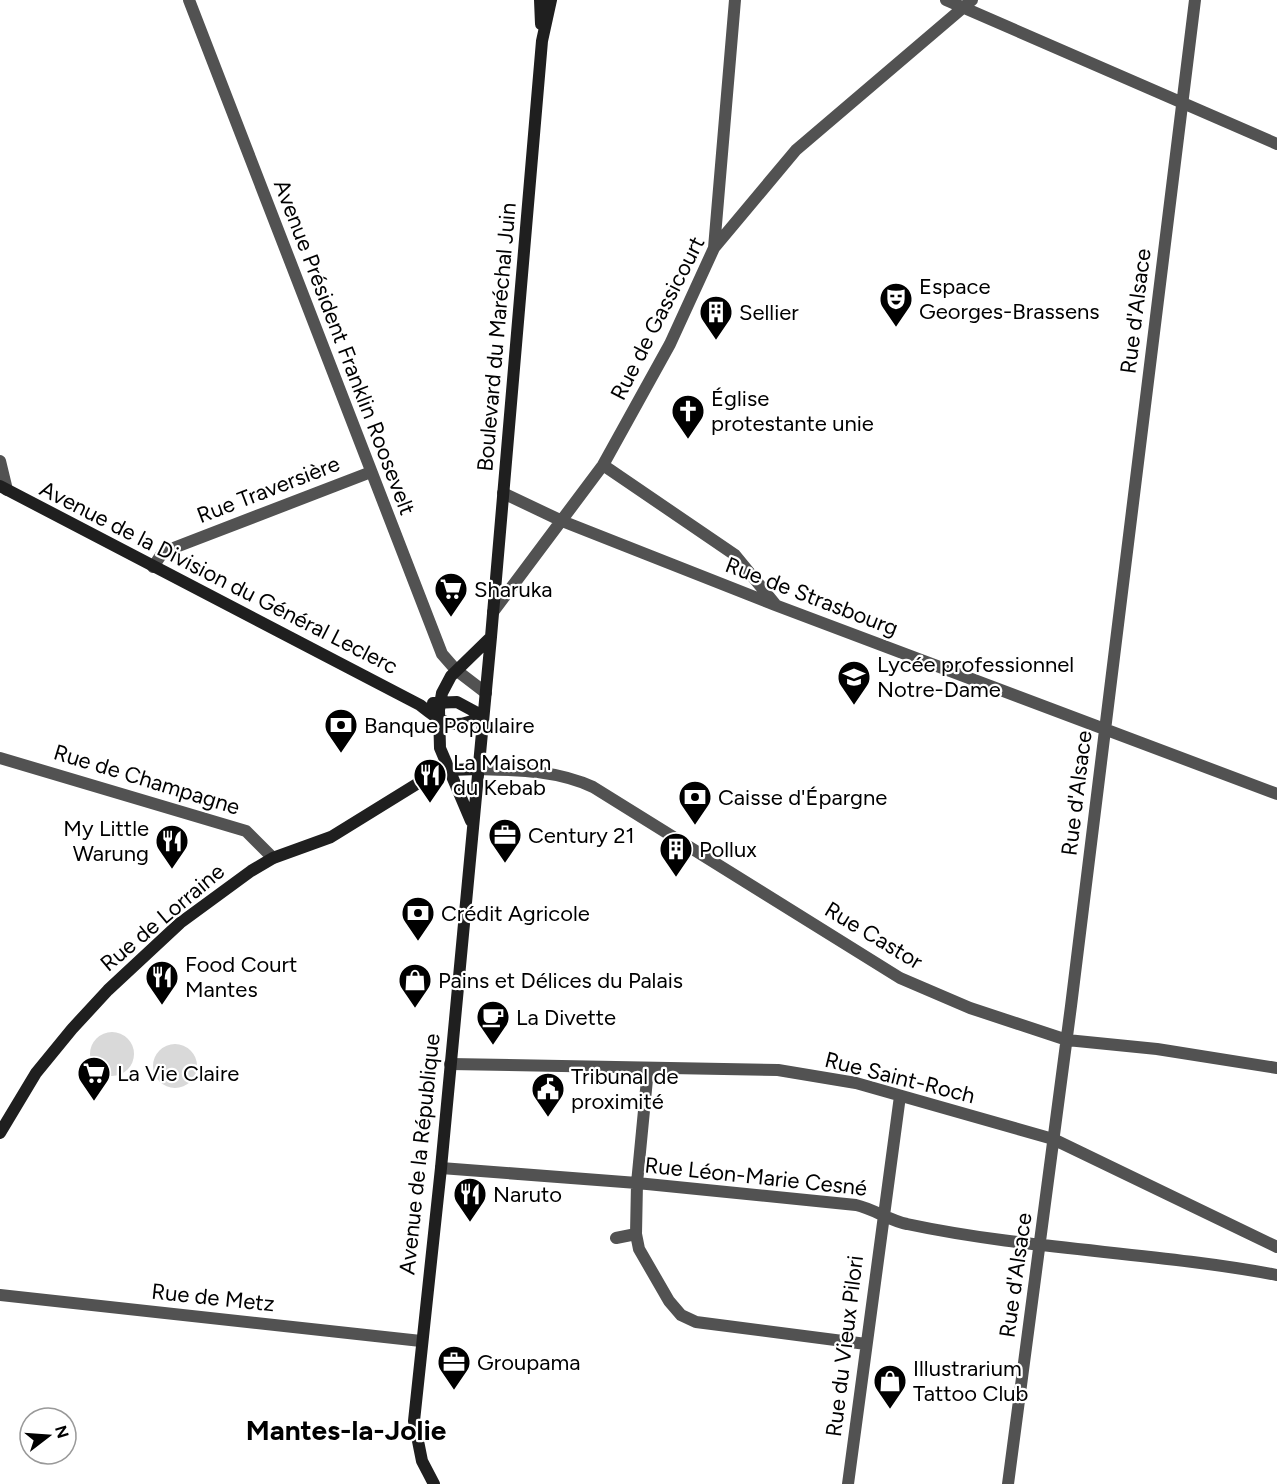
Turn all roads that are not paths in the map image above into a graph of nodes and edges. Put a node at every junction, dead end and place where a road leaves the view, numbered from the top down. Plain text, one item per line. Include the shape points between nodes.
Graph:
1 (189, 0) edge
2 (540, 0) edge
3 (551, 0) edge
4 (735, 0) edge
5 (946, 0) edge
6 (1195, 0) edge
7 (968, 3) edge
8 (542, 41) junction
9 (1182, 103) junction
10 (1277, 144) edge
11 (714, 248) junction
12 (0, 461) edge
13 (603, 465) junction
14 (370, 472) junction
15 (3, 488) edge
16 (503, 493) junction
17 (562, 521) junction
18 (153, 567) junction
19 (776, 605) junction
20 (493, 612) junction
21 (491, 637) junction
22 (456, 670) junction
23 (486, 693) junction
24 (440, 701) junction
25 (420, 705) junction
26 (483, 716) junction
27 (438, 726) junction
28 (1105, 729) junction
29 (443, 756) junction
30 (0, 758) edge
31 (478, 769) junction
32 (450, 770) junction
33 (433, 774) junction
34 (1277, 794) edge
35 (472, 825) junction
36 (273, 858) junction
37 (1066, 1040) junction
38 (450, 1064) junction
39 (1277, 1068) edge
40 (648, 1069) junction
41 (900, 1096) junction
42 (0, 1133) edge
43 (1053, 1139) junction
44 (441, 1168) junction
45 (637, 1183) junction
46 (878, 1211) junction
47 (636, 1234) junction
48 (616, 1238) dead end
49 (1040, 1246) junction
50 (1277, 1247) edge
51 (1277, 1275) edge
52 (0, 1295) edge
53 (421, 1341) junction
54 (866, 1344) junction
55 (434, 1484) edge
56 (849, 1484) edge
57 (1008, 1484) edge

1 - 14 street, Avenue Président Franklin Roosevelt
2 - 8 main road, Boulevard du Maréchal Juin
3 - 8 main road, Boulevard du Maréchal Juin
4 - 11 street
5 - 7 street
6 - 9 street, Rue d'Alsace
7 - 9 street
7 - 11 street, Rue de Gassicourt via 796,150
8 - 16 main road, Boulevard du Maréchal Juin
9 - 10 street
9 - 28 street, Rue d'Alsace
11 - 13 street, Rue de Gassicourt via 670,344
12 - 15 street
13 - 17 street, Rue de Gassicourt
13 - 19 street via 735,555
14 - 18 street, Rue Traversière via 164,552
14 - 22 street, Avenue Président Franklin Roosevelt via 442,654
15 - 18 main road, Avenue de la Division du Général Leclerc
16 - 17 street, Rue de Strasbourg
16 - 20 main road, Boulevard du Maréchal Juin
17 - 19 street, Rue de Strasbourg
17 - 20 street, Rue de Gassicourt
18 - 25 main road, Avenue de la Division du Général Leclerc
19 - 28 street, Rue de Strasbourg
20 - 21 main road, Boulevard du Maréchal Juin
21 - 22 main road
21 - 23 main road, Boulevard du Maréchal Juin
22 - 23 street, Avenue Président Franklin Roosevelt
22 - 24 main road
23 - 26 main road, Boulevard du Maréchal Juin
24 - 25 main road
24 - 26 main road via 465,704
24 - 27 main road
25 - 27 main road, Avenue de la Division du Général Leclerc
26 - 27 main road via 461,725
26 - 31 main road, Avenue de la République
27 - 29 main road, Avenue de la République
28 - 34 street, Rue de Strasbourg
28 - 37 street, Rue d'Alsace
29 - 32 main road, Avenue de la République
29 - 33 main road, Rue de Lorraine
30 - 36 street, Rue de Champagne via 246,831
31 - 32 main road, Rue de Lorraine
31 - 35 main road, Avenue de la République
31 - 37 street, Rue Castor via 533,771 579,780 900,978 970,1008
32 - 33 main road, Rue de Lorraine
32 - 35 main road, Avenue de la République
33 - 36 main road, Rue de Lorraine via 332,837
35 - 38 main road, Avenue de la République
36 - 42 main road, Rue de Lorraine via 213,896 104,994 36,1073
37 - 39 street, Rue Castor via 1157,1049
37 - 43 street, Rue d'Alsace
38 - 40 street, Rue Saint-Roch
38 - 44 main road, Avenue de la République
40 - 41 street, Rue Saint-Roch via 778,1070 856,1083
40 - 45 street
41 - 43 street, Rue Saint-Roch
41 - 46 street, Rue du Vieux Pilori
43 - 49 street, Rue d'Alsace
43 - 50 street, Rue Saint-Roch
44 - 45 street, Rue Léon-Marie Cesné
44 - 53 main road, Avenue de la République
45 - 46 street, Rue Léon-Marie Cesné via 856,1205
45 - 47 street
46 - 49 street, Rue Léon-Marie Cesné via 904,1224
46 - 54 street, Rue du Vieux Pilori
47 - 48 street
47 - 54 street via 639,1248 681,1315 720,1326
49 - 51 street, Rue Léon-Marie Cesné
49 - 57 street, Rue d'Alsace
52 - 53 street, Rue de Metz
53 - 55 main road, Avenue de la République via 414,1421 422,1461
54 - 56 street, Rue du Vieux Pilori

